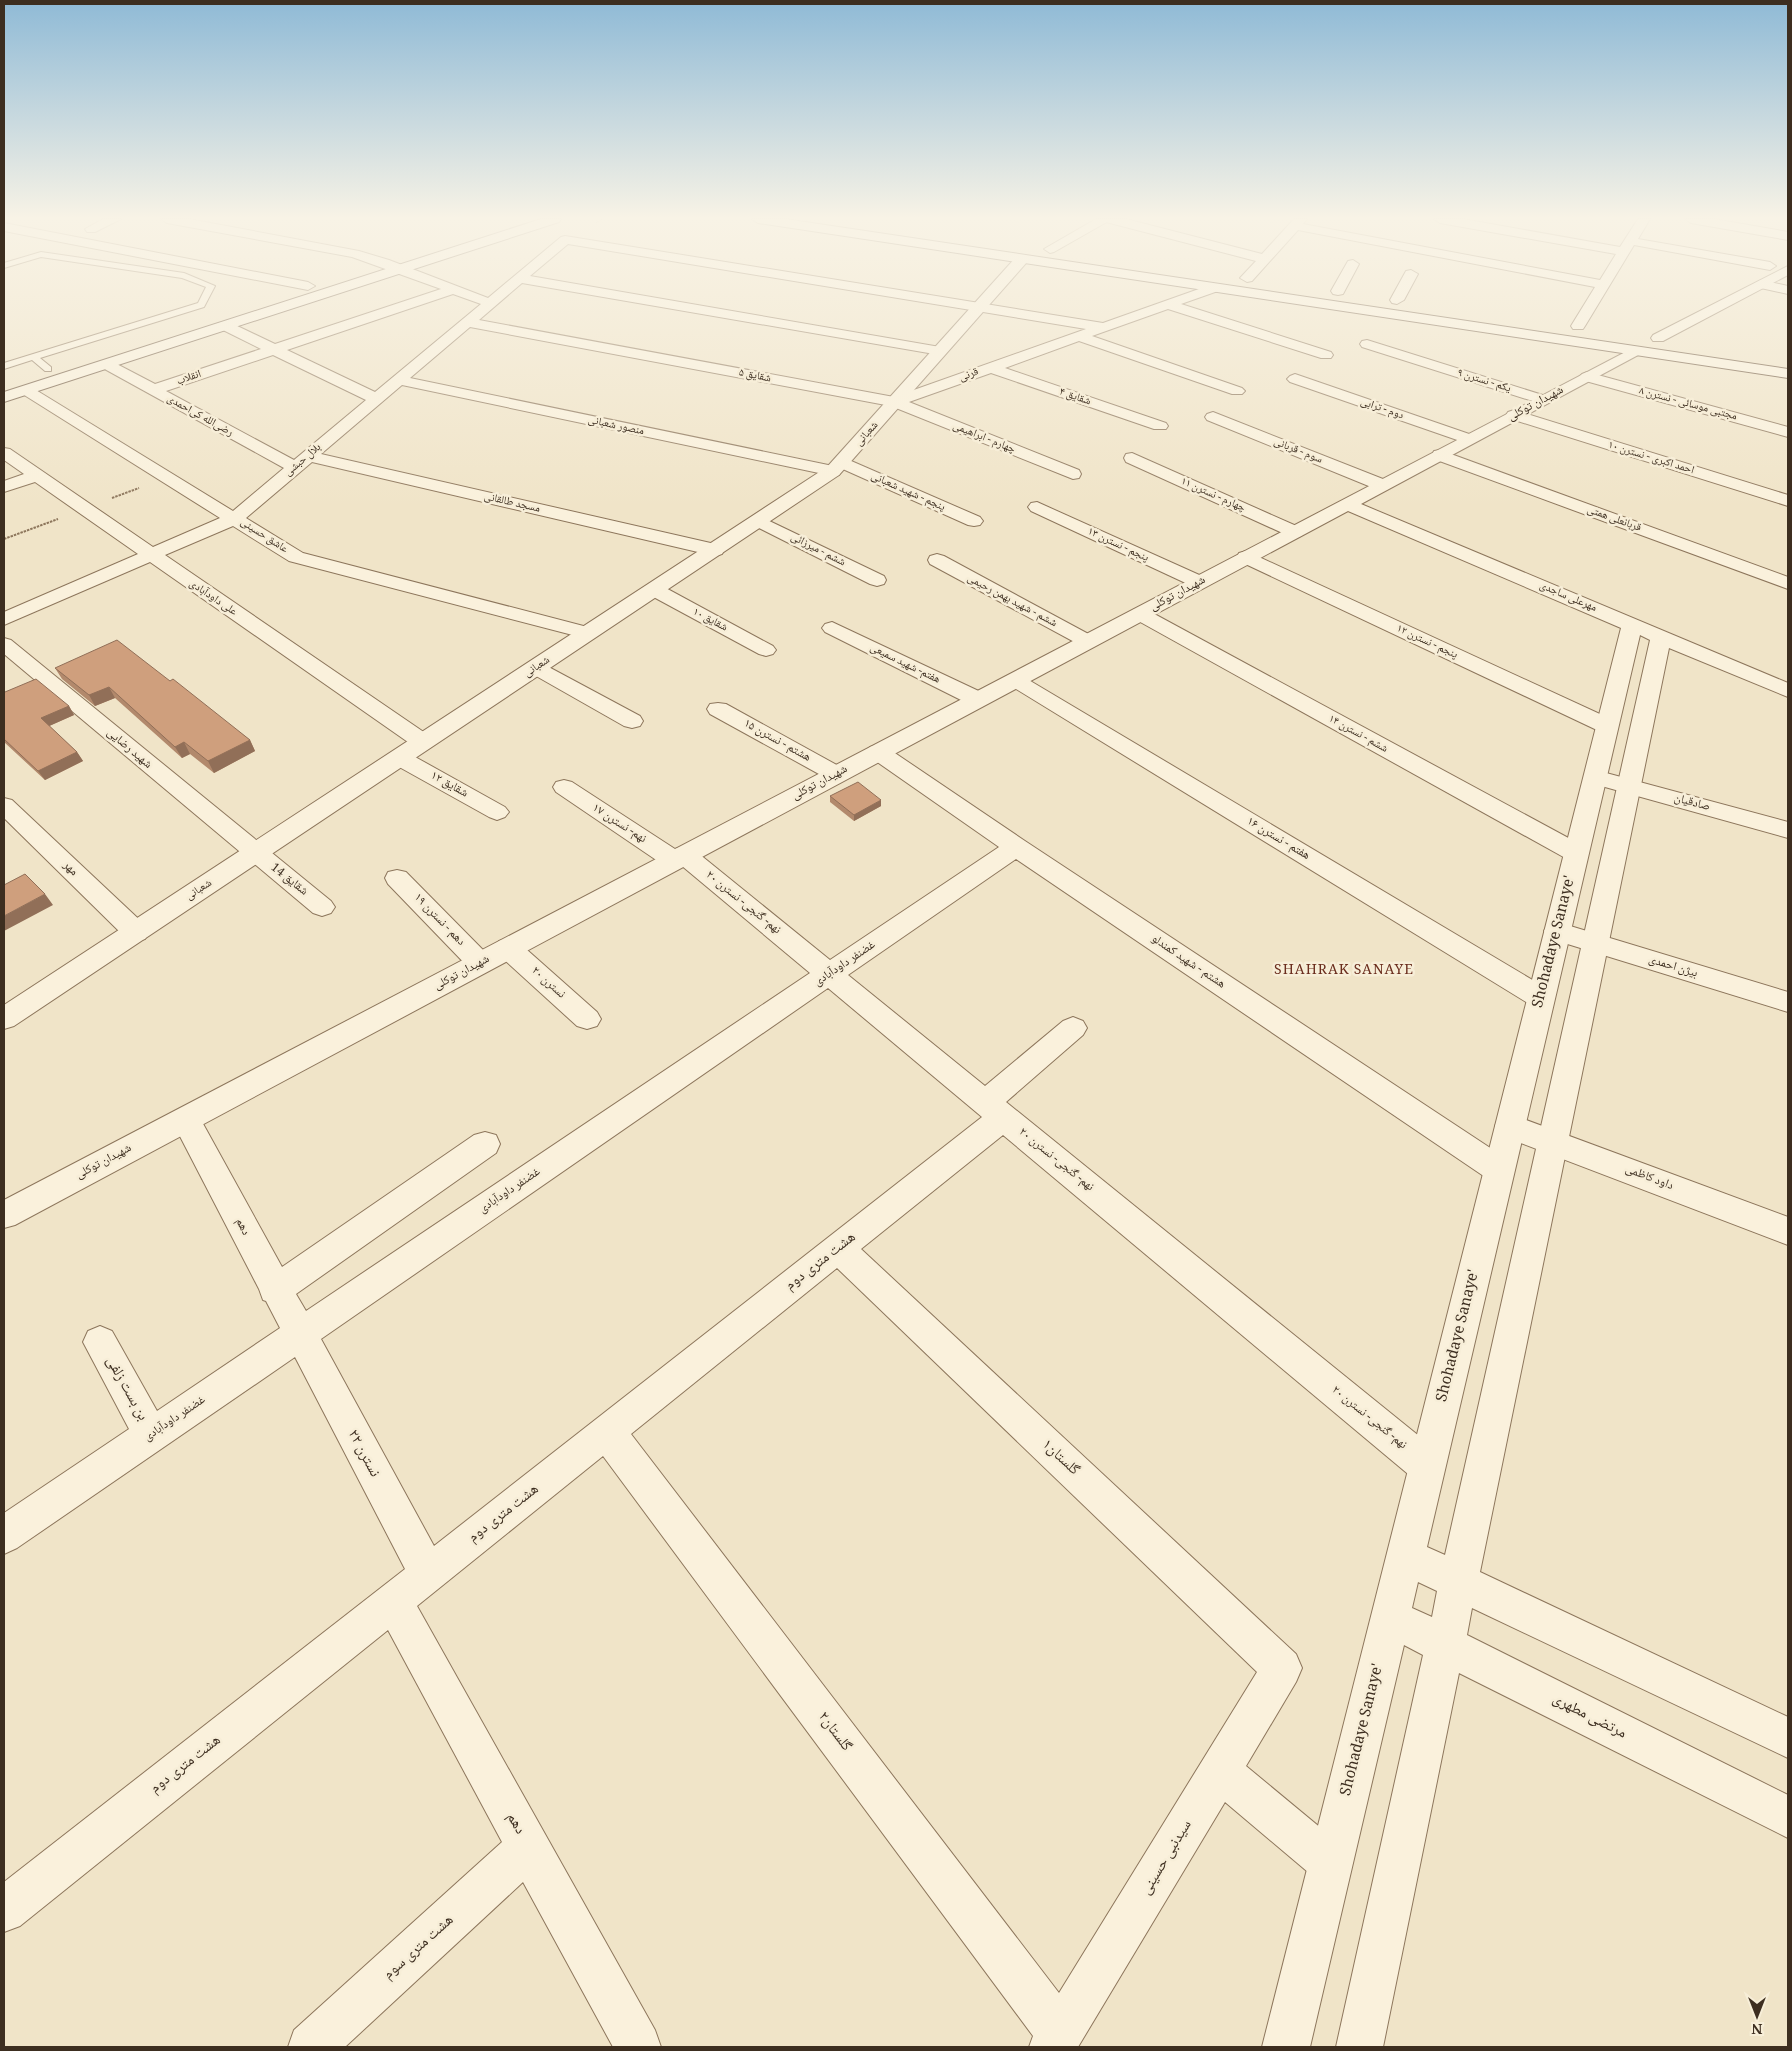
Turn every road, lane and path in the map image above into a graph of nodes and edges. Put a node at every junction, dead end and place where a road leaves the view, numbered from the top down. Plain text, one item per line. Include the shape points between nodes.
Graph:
1 (170, 315) edge
2 (218, 315) edge
3 (261, 315) edge
4 (378, 315) edge
5 (476, 315) edge
6 (728, 315) edge
7 (973, 315) edge
8 (1027, 315) edge
9 (1137, 315) edge
10 (1200, 315) edge
11 (1419, 315) edge
12 (1581, 315) edge
13 (1702, 315) edge
14 (467, 322) junction
15 (226, 326) junction
16 (1103, 327) junction
17 (1596, 329) dead end
18 (1078, 336) junction
19 (1658, 338) junction
20 (1677, 341) dead end
21 (1638, 343) junction
22 (1367, 344) dead end
23 (274, 350) junction
24 (940, 352) junction
25 (1326, 355) dead end
26 (33, 357) junction
27 (106, 364) junction
28 (4, 366) edge
29 (991, 368) junction
30 (48, 369) junction
31 (1788, 374) edge
32 (1588, 377) junction
33 (1294, 379) dead end
34 (399, 380) junction
35 (4, 383) edge
36 (26, 390) junction
37 (153, 390) junction
38 (1238, 391) dead end
39 (4, 397) edge
40 (376, 400) junction
41 (1544, 400) junction
42 (895, 402) junction
43 (1514, 415) junction
44 (1213, 417) dead end
45 (1160, 426) dead end
46 (1788, 432) edge
47 (1469, 439) junction
48 (4, 453) edge
49 (1440, 455) junction
50 (309, 456) junction
51 (1132, 458) dead end
52 (295, 467) junction
53 (838, 467) junction
54 (1073, 474) dead end
55 (36, 476) junction
56 (1382, 485) junction
57 (4, 487) edge
58 (1788, 500) edge
59 (1347, 504) junction
60 (1037, 507) dead end
61 (235, 518) junction
62 (759, 521) junction
63 (974, 521) dead end
64 (1295, 532) junction
65 (715, 550) junction
66 (150, 555) junction
67 (1246, 557) junction
68 (937, 560) dead end
69 (877, 580) dead end
70 (1199, 582) junction
71 (1788, 583) edge
72 (655, 590) junction
73 (1140, 614) junction
74 (4, 619) edge
75 (832, 628) dead end
76 (1646, 631) junction
77 (588, 633) junction
78 (1087, 642) junction
79 (4, 644) edge
80 (766, 650) dead end
81 (1623, 662) junction
82 (536, 668) junction
83 (1654, 670) junction
84 (1015, 680) junction
85 (1788, 691) edge
86 (978, 700) junction
87 (718, 709) dead end
88 (632, 721) dead end
89 (1607, 726) junction
90 (423, 742) junction
91 (878, 752) junction
92 (400, 758) junction
93 (836, 774) junction
94 (1595, 777) junction
95 (1629, 786) junction
96 (564, 787) dead end
97 (4, 805) edge
98 (497, 812) dead end
99 (1788, 830) edge
100 (1016, 847) junction
101 (255, 853) junction
102 (1576, 853) junction
103 (679, 857) junction
104 (397, 878) dead end
105 (322, 907) dead end
106 (1557, 931) junction
107 (136, 932) junction
108 (1595, 942) junction
109 (508, 948) junction
110 (480, 963) junction
111 (830, 974) junction
112 (1541, 998) junction
113 (1788, 1002) edge
114 (4, 1019) edge
115 (587, 1019) dead end
116 (1073, 1028) dead end
117 (995, 1110) junction
118 (186, 1119) junction
119 (1510, 1126) junction
120 (1553, 1141) junction
121 (485, 1144) dead end
122 (1499, 1170) junction
123 (4, 1215) edge
124 (1788, 1231) edge
125 (838, 1248) junction
126 (275, 1290) junction
127 (299, 1334) junction
128 (100, 1342) dead end
129 (607, 1432) junction
130 (151, 1435) junction
131 (1427, 1466) junction
132 (4, 1535) edge
133 (1405, 1556) junction
134 (428, 1574) junction
135 (1459, 1582) junction
136 (393, 1602) junction
137 (1390, 1617) junction
138 (1445, 1645) junction
139 (1282, 1668) joint
140 (1788, 1738) edge
141 (1220, 1771) junction
142 (1788, 1817) edge
143 (528, 1848) junction
144 (1330, 1863) junction
145 (4, 1910) edge
146 (1056, 2040) edge
147 (311, 2047) edge
148 (638, 2047) edge
149 (1286, 2047) edge
150 (1359, 2047) edge

1 - 26 lane
2 - 30 street
3 - 15 street
4 - 23 street, انقلاب
5 - 14 street, بلال حبشی
6 - 24 street
7 - 24 street, شعبانی
8 - 16 street
9 - 16 street, قرنی
10 - 25 street
11 - 21 street
12 - 17 street via 1573,326
13 - 19 street
14 - 34 street, بلال حبشی
14 - 42 street, شقایق ۵
15 - 23 street
15 - 27 street
16 - 18 street, قرنی
18 - 29 street, قرنی
18 - 38 street
19 - 20 street
19 - 21 street
21 - 31 street
21 - 32 street, شهیدان توکلی
22 - 41 street, یکم - نسترن ۹
23 - 37 street, انقلاب
23 - 40 street
24 - 42 street, شعبانی
26 - 28 lane
26 - 30 lane
27 - 36 street
27 - 37 street, رضی‌الله کی‌احمدی
29 - 42 street, قرنی
29 - 45 street, شقایق ۴
30 - 35 street
32 - 41 street, شهیدان توکلی
32 - 46 street, مجتبی موسائی - نسترن ۸
33 - 47 street, دوم - ترابی
34 - 40 street, بلال حبشی
34 - 53 street, منصور شعبانی
36 - 39 street
36 - 61 street, عاشق حسینی
37 - 52 street, رضی‌الله کی‌احمدی
40 - 50 street, بلال حبشی
41 - 43 street, شهیدان توکلی
42 - 53 street, شعبانی
42 - 54 street, چهارم - ابراهیمی
43 - 47 street, شهیدان توکلی
43 - 58 street, احمد اکبری - نسترن ۱۰
44 - 56 street, سوم - قربانی
47 - 49 street, شهیدان توکلی
48 - 55 street, علی داودآبادی
49 - 56 street, شهیدان توکلی
49 - 71 street, قربانعلی همتی
50 - 52 street, بلال حبشی
50 - 65 street, مسجد طالقانی
51 - 64 street, چهارم - نسترن ۱۱
52 - 61 street, بلال حبشی
53 - 62 street, شعبانی
53 - 63 street, پنجم - شهید شعبانی
55 - 57 street
55 - 66 street, علی داودآبادی
56 - 59 street, شهیدان توکلی
59 - 64 street, شهیدان توکلی
59 - 76 street, مهرعلی ساجدی
60 - 70 street, پنجم - نسترن ۱۳
61 - 66 street, بلال حبشی
61 - 77 street, عاشق حسینی via 296,557
62 - 65 street, شعبانی
62 - 69 street, ششم - میرزائی
64 - 67 street, شهیدان توکلی
65 - 72 street, شعبانی
66 - 74 street, بلال حبشی
66 - 90 street, علی داودآبادی
67 - 70 street, شهیدان توکلی
67 - 89 street, پنجم - نسترن ۱۲
68 - 78 street, ششم - شهید بهمن رحیمی
70 - 73 street, شهیدان توکلی
72 - 77 street, شعبانی
72 - 80 street, شقایق ۱۰
73 - 78 street, شهیدان توکلی
73 - 102 street, ششم - نسترن ۱۴
75 - 86 street, هفتم- شهید سمیعی
76 - 81 street, Shohadaye Sanaye'
76 - 83 street
76 - 85 street, مهرعلی ساجدی
77 - 82 street, شعبانی
78 - 84 street, شهیدان توکلی
79 - 101 street, شهید رضایی
81 - 83 street
81 - 89 street, Shohadaye Sanaye'
82 - 88 street
82 - 90 street, شعبانی
83 - 95 street
84 - 86 street, شهیدان توکلی
84 - 112 street, هفتم - نسترن ۱۶
86 - 91 street, شهیدان توکلی
87 - 93 street, هشتم - نسترن ۱۵
89 - 94 street, Shohadaye Sanaye'
90 - 92 street, شعبانی
91 - 93 street, شهیدان توکلی
91 - 100 street, هشتم - شهید کمندلو
92 - 98 street, شقایق ۱۲
92 - 101 street, شعبانی
93 - 103 street, شهیدان توکلی
94 - 95 street, صادقیان
94 - 102 street, Shohadaye Sanaye'
95 - 99 street, صادقیان
95 - 108 street
96 - 103 street, نهم- نسترن ۱۷
97 - 107 street, مهر
100 - 111 street, غضنفر داودآبادی
100 - 122 street, هشتم - شهید کمندلو
101 - 105 street, شقایق 14
101 - 107 street, شعبانی
102 - 106 street, Shohadaye Sanaye'
103 - 109 street, شهیدان توکلی
103 - 111 street, نهم- گنجی- نسترن ۲۰
104 - 110 street, دهم - نسترن ۱۹
106 - 108 street, بیژن احمدی
106 - 112 street, Shohadaye Sanaye'
107 - 114 street, شعبانی
108 - 113 street, بیژن احمدی
108 - 120 street
109 - 110 street, شهیدان توکلی
109 - 115 street, نسترن ۲۰
110 - 118 street, شهیدان توکلی
111 - 117 street, نهم- گنجی- نسترن ۲۰
111 - 127 street, غضنفر داودآبادی
112 - 119 street, Shohadaye Sanaye'
116 - 117 street, هشت متری دوم
117 - 125 street, هشت متری دوم
117 - 131 street, نهم- گنجی- نسترن ۲۰
118 - 123 street, شهیدان توکلی
118 - 126 street, دهم
119 - 120 street, داود کاظمی
119 - 122 street, Shohadaye Sanaye'
120 - 124 street, داود کاظمی
120 - 135 street
121 - 126 street
122 - 131 street, Shohadaye Sanaye'
125 - 129 street, هشت متری دوم
125 - 139 street, گلستان۱
126 - 127 street, دهم
127 - 130 street, غضنفر داودآبادی
127 - 134 street, نسترن ۲۲
128 - 130 street, بن بست زلفی
129 - 134 street, هشت متری دوم
129 - 146 street, گلستان۲
130 - 132 street, غضنفر داودآبادی
131 - 133 street, Shohadaye Sanaye'
133 - 135 street
133 - 137 street, Shohadaye Sanaye'
134 - 136 street, هشت متری دوم
135 - 138 street
135 - 140 street
136 - 143 street, دهم
136 - 145 street, هشت متری دوم
137 - 138 street, مرتضی مطهری
137 - 144 street, Shohadaye Sanaye'
138 - 142 street, مرتضی مطهری
138 - 150 street
139 - 141 street, سیدنبی حسینی
141 - 144 street
141 - 146 street, سیدنبی حسینی
143 - 147 street, هشت متری سوم
143 - 148 street, دهم
144 - 149 street, Shohadaye Sanaye'

